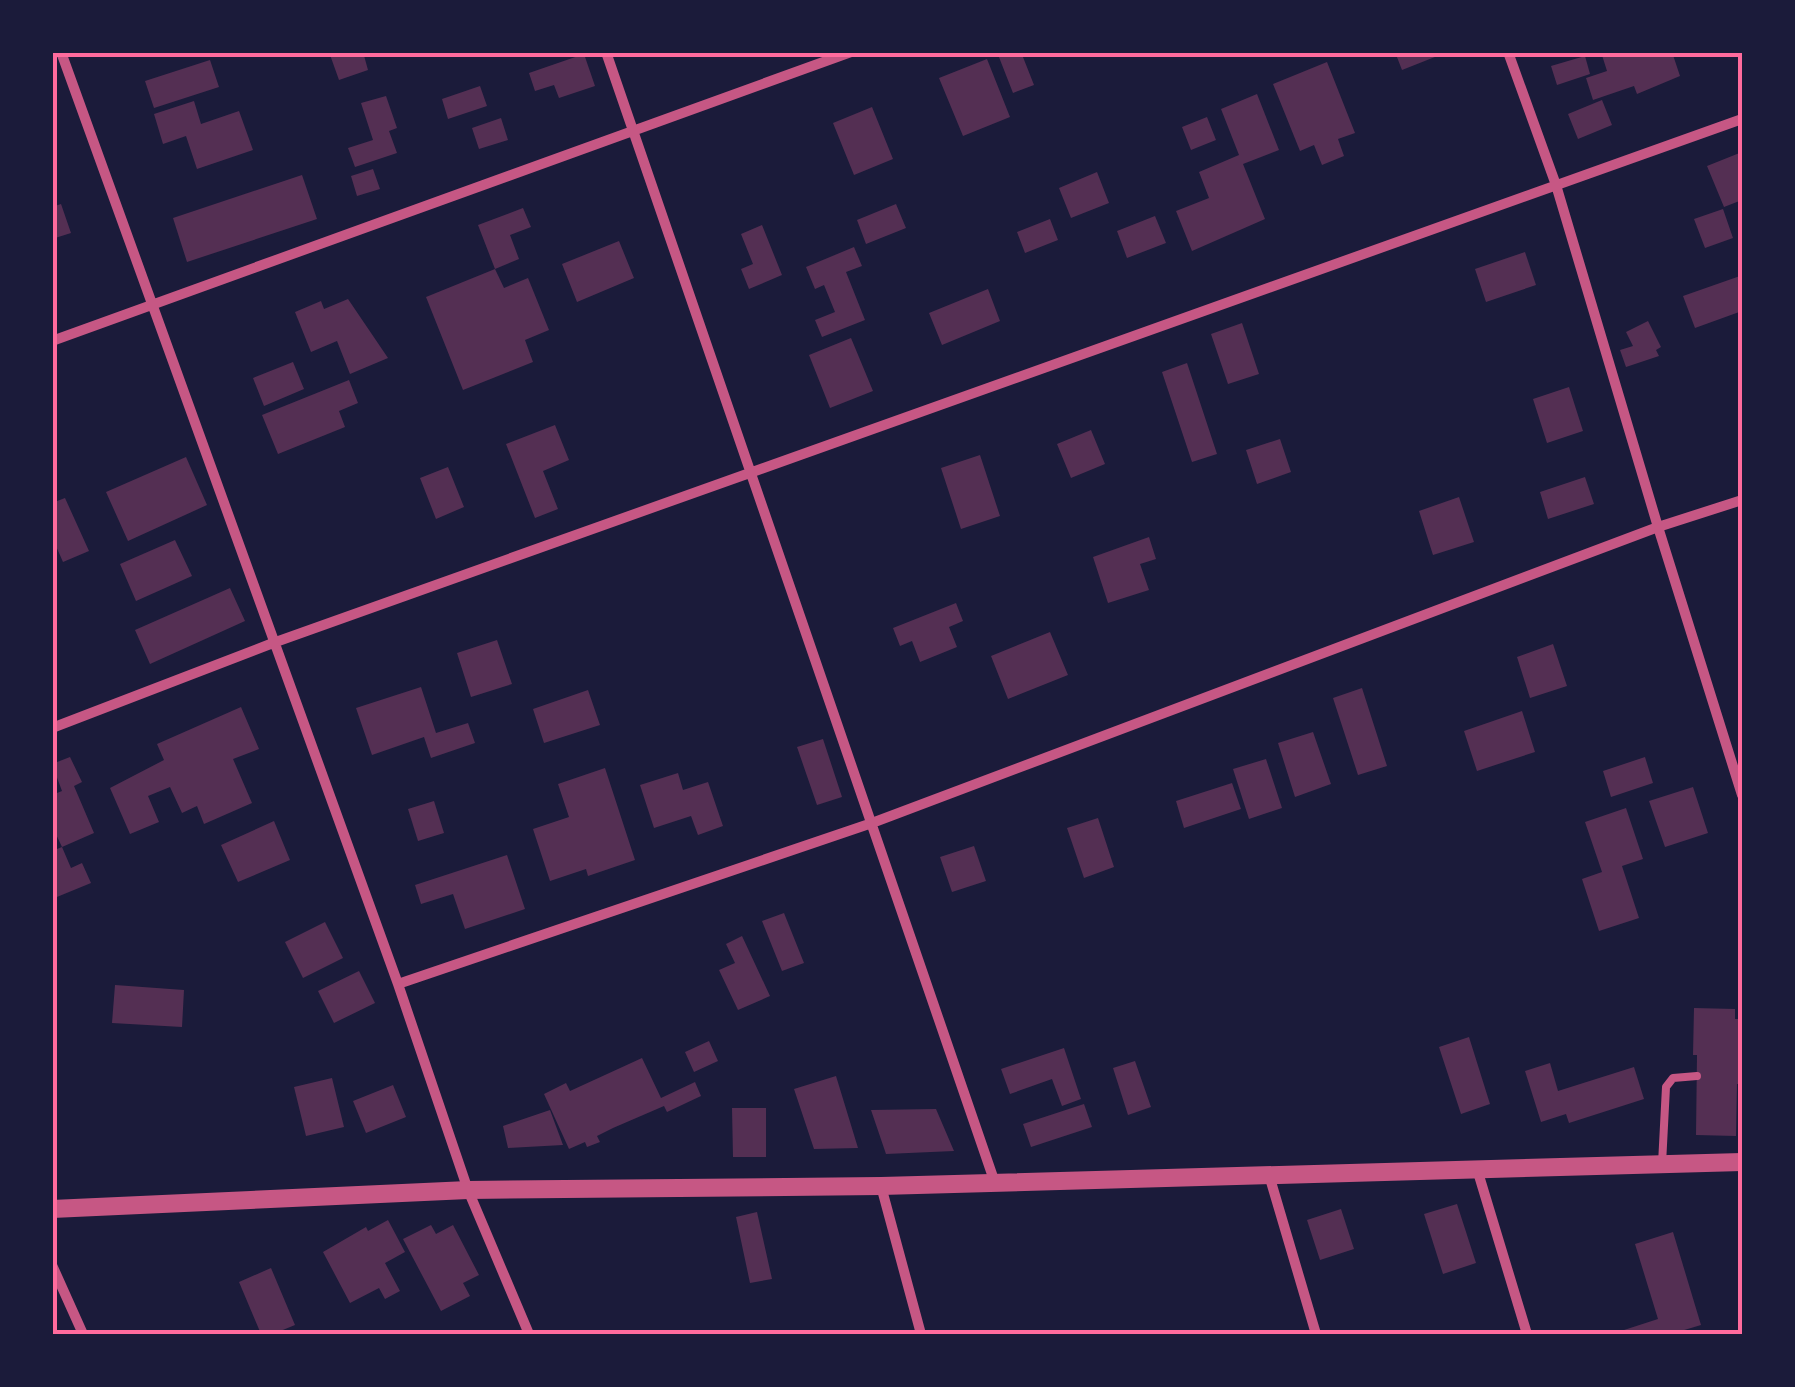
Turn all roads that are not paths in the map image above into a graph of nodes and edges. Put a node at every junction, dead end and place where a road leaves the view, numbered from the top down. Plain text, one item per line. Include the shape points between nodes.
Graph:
1 (62, 52) edge
2 (606, 52) edge
3 (851, 52) edge
4 (1508, 52) edge
5 (1742, 119) edge
6 (633, 131) junction
7 (1556, 186) junction
8 (152, 305) junction
9 (52, 341) edge
10 (750, 473) junction
11 (1742, 500) edge
12 (1658, 527) junction
13 (273, 643) junction
14 (52, 728) edge
15 (1742, 795) edge
16 (872, 823) junction
17 (398, 984) junction
18 (1696, 1076) dead end
19 (1742, 1162) edge
20 (1662, 1164) junction
21 (1477, 1170) junction
22 (1269, 1174) junction
23 (994, 1180) junction
24 (881, 1186) junction
25 (468, 1190) junction
26 (52, 1209) edge
27 (52, 1265) edge
28 (84, 1334) edge
29 (528, 1334) edge
30 (922, 1334) edge
31 (1316, 1334) edge
32 (1527, 1334) edge

1 - 8 street
2 - 6 street
3 - 6 street
4 - 7 street
5 - 7 street
6 - 8 street
6 - 10 street
7 - 10 street
7 - 12 street
8 - 9 street
8 - 13 street
10 - 13 street
10 - 16 street
11 - 12 street
12 - 15 street
12 - 16 street
13 - 14 street
13 - 17 street
16 - 17 street
16 - 23 street
17 - 25 street
18 - 20 lane via 1673,1078 1666,1087
19 - 20 street
20 - 21 street
21 - 22 street
21 - 32 street
22 - 23 street
22 - 31 street
23 - 24 street
24 - 25 street
24 - 30 street
25 - 26 street
25 - 29 street
27 - 28 street

